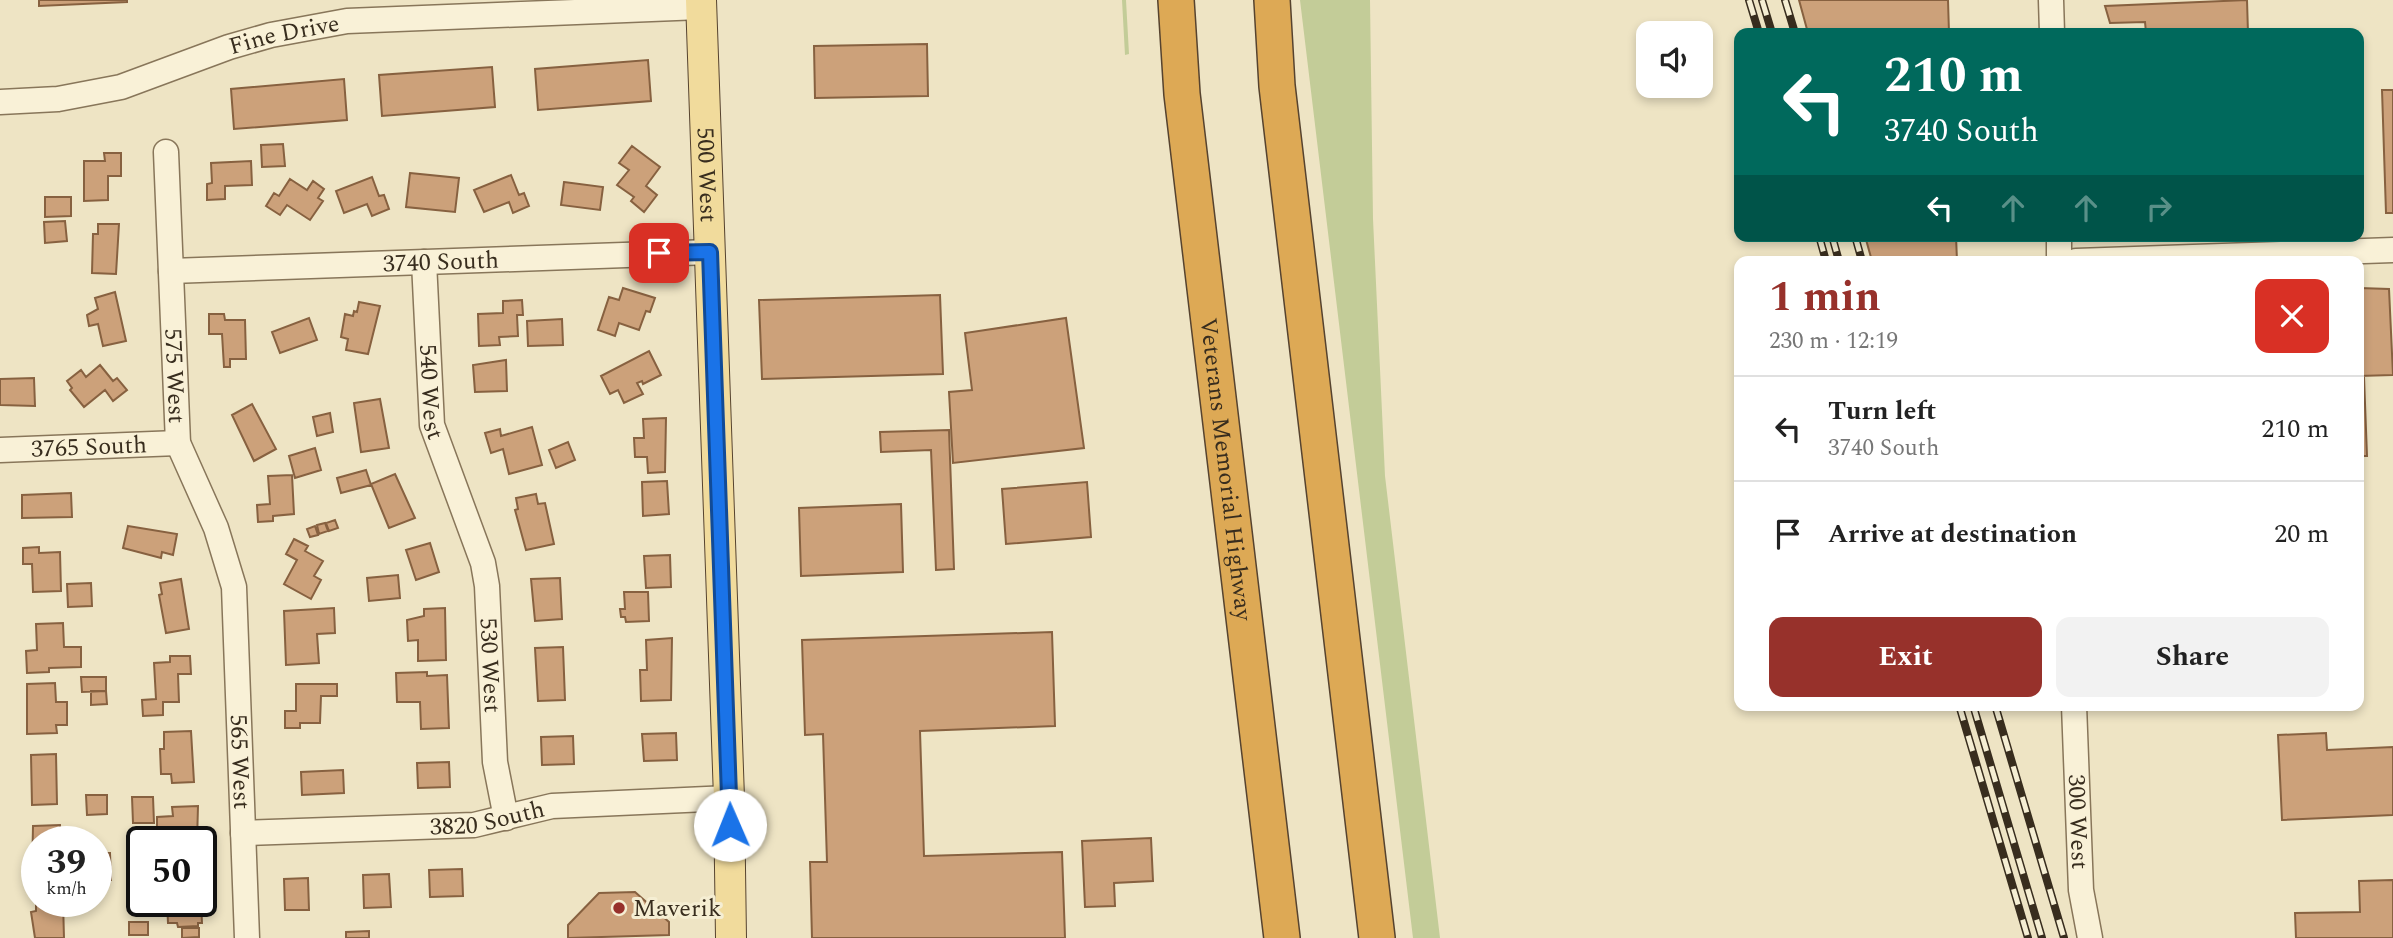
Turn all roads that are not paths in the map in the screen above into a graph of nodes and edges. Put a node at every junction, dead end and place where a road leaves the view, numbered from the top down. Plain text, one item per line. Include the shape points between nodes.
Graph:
1 (1176, 0) edge
2 (1272, 0) edge
3 (2051, 0) edge
4 (701, 4) edge
5 (2052, 28) edge
6 (0, 102) edge
7 (166, 152) dead end
8 (2393, 250) edge
9 (710, 252) junction
10 (2220, 256) edge
11 (424, 262) junction
12 (171, 271) junction
13 (178, 443) junction
14 (0, 450) edge
15 (467, 514) joint
16 (234, 587) joint
17 (2074, 711) edge
18 (729, 798) junction
19 (506, 818) junction
20 (243, 833) junction
21 (247, 938) edge
22 (731, 938) edge
23 (1282, 938) edge
24 (1377, 938) edge
25 (2090, 938) edge

1 - 23 highway, Veterans Memorial Highway via 1182,94
2 - 24 highway via 1277,86
3 - 5 street
4 - 6 street, Fine Drive via 347,21 250,41 101,92
4 - 9 main road, 500 West
7 - 12 street, 575 West
8 - 10 street
9 - 11 street, 3740 South
9 - 18 main road, 500 West
11 - 12 street, 3740 South
11 - 15 street, 540 West via 432,425
12 - 13 street, 575 West
13 - 14 street, 3765 South
13 - 16 street, 575 West via 216,528
15 - 19 street, 530 West via 487,586 495,762
16 - 20 street, 565 West
17 - 25 street, 300 West via 2081,890
18 - 19 street, 3820 South via 552,806
18 - 22 main road, 500 West
19 - 20 street, 3820 South via 474,825
20 - 21 street, 565 West

